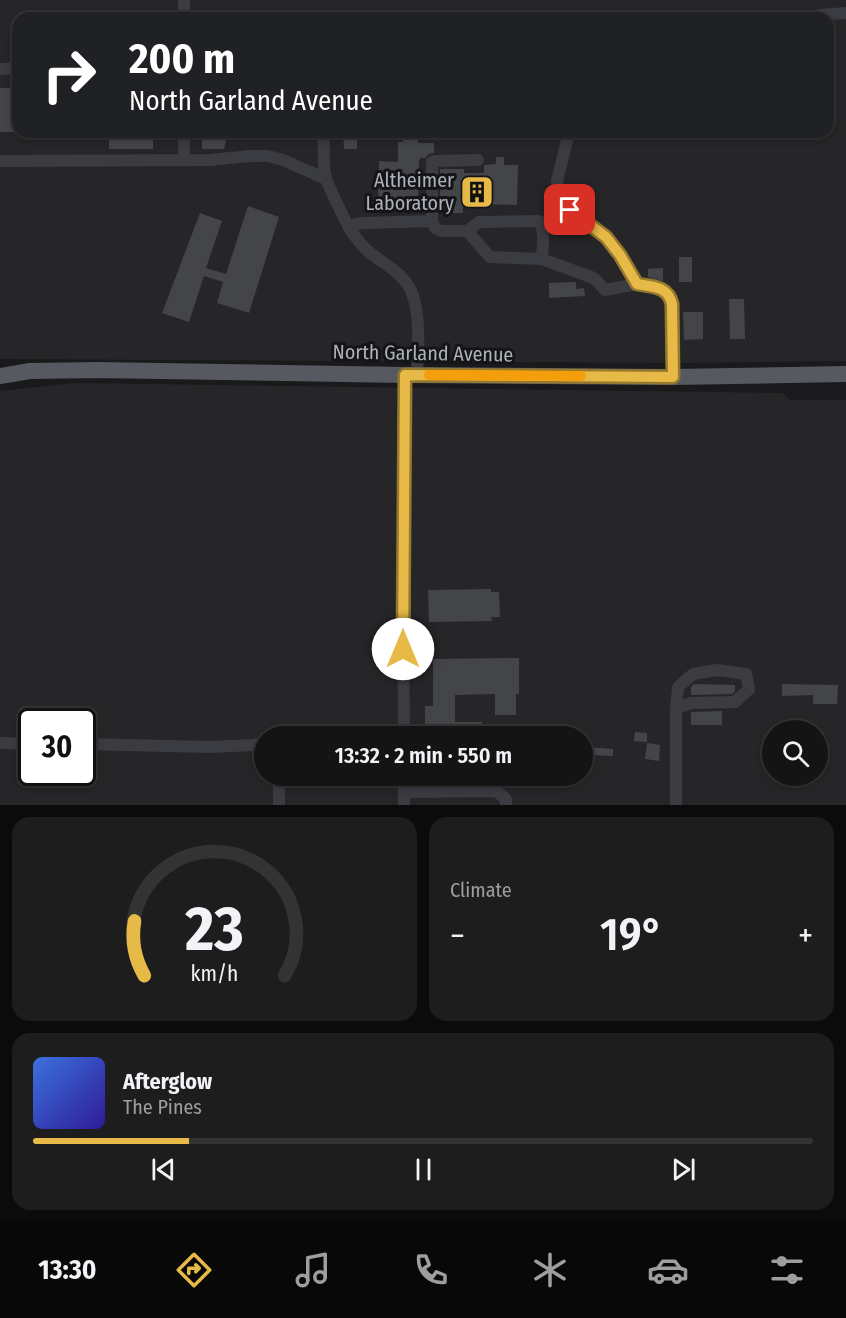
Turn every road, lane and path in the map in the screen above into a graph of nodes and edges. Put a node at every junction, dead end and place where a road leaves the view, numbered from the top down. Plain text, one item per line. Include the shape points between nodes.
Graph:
1 (184, 138) edge
2 (324, 138) edge
3 (568, 138) edge
4 (184, 160) junction
5 (478, 160) dead end
6 (0, 161) edge
7 (326, 179) junction
8 (432, 221) junction
9 (349, 228) junction
10 (467, 231) junction
11 (542, 259) junction
12 (637, 284) junction
13 (846, 374) edge
14 (411, 375) junction
15 (0, 376) edge
16 (673, 377) junction
17 (676, 708) junction
18 (404, 726) edge
19 (0, 744) edge
20 (18, 744) edge
21 (96, 744) edge
22 (254, 745) edge
23 (279, 786) edge
24 (404, 799) edge
25 (279, 805) edge
26 (506, 805) edge
27 (676, 805) edge

1 - 4 street
2 - 7 street
3 - 12 street via 557,181 560,196 570,210 606,237
4 - 6 street
4 - 7 street via 268,156
5 - 8 street via 432,162
7 - 9 street
8 - 9 street via 364,223
8 - 10 street via 441,231
9 - 14 street via 366,249 404,278 411,292 418,328
10 - 11 street via 490,257
10 - 11 street via 479,222 539,221 543,230
11 - 12 street via 591,277 605,290
12 - 16 street via 660,288 671,297
13 - 16 main road, North Garland Avenue
14 - 15 main road, North Garland Avenue via 97,370 30,371
14 - 16 main road, North Garland Avenue
14 - 18 street
17 - 17 street via 678,687 693,674 717,670 746,674 749,689 735,702 692,703
17 - 27 street
19 - 20 street
21 - 22 street
23 - 25 street
24 - 26 street via 496,791 506,799

